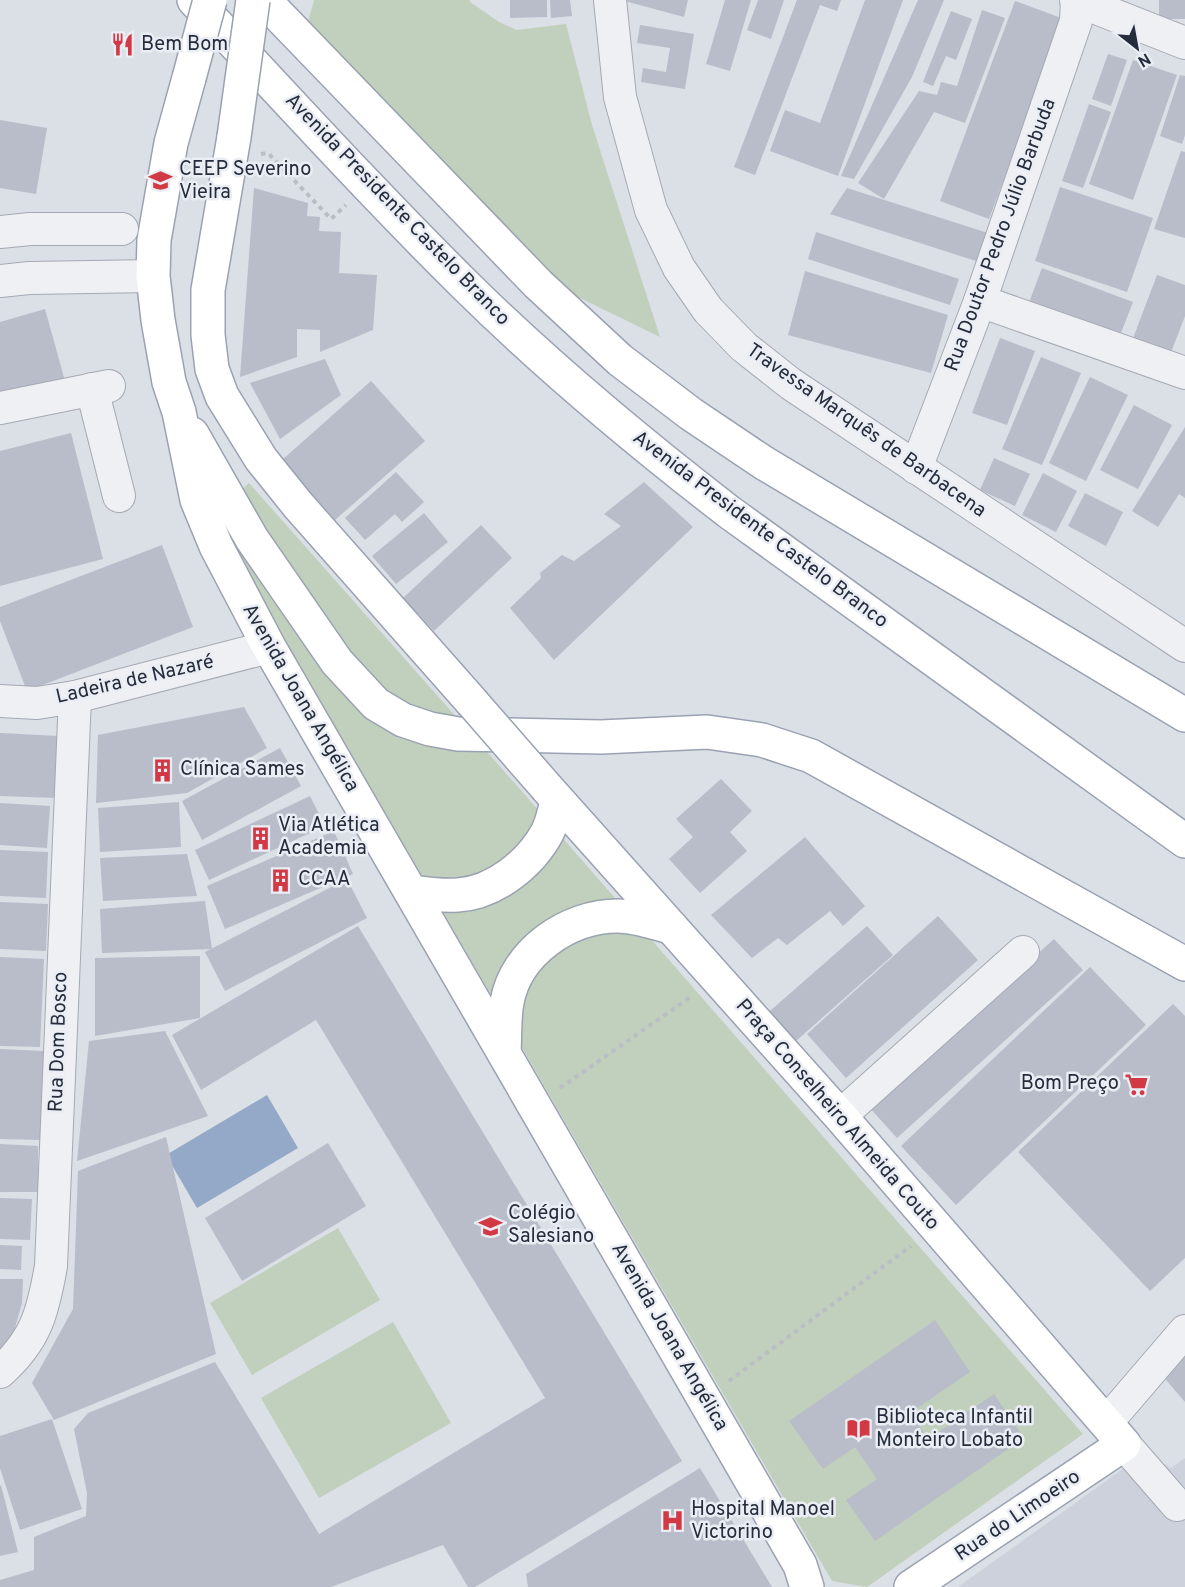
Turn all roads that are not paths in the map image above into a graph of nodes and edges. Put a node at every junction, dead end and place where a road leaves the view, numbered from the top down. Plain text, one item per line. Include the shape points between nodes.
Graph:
1 (194, 0) edge
2 (210, 0) edge
3 (253, 0) edge
4 (264, 0) edge
5 (610, 0) edge
6 (1077, 0) edge
7 (1185, 43) edge
8 (122, 229) dead end
9 (0, 232) edge
10 (153, 276) junction
11 (0, 281) edge
12 (980, 301) junction
13 (1185, 373) edge
14 (0, 408) edge
15 (179, 412) junction
16 (261, 459) junction
17 (916, 468) junction
18 (221, 484) junction
19 (119, 496) dead end
20 (1185, 646) edge
21 (269, 647) junction
22 (75, 697) junction
23 (0, 701) edge
24 (1185, 715) edge
25 (552, 795) junction
26 (1185, 841) edge
27 (411, 892) junction
28 (671, 927) junction
29 (1023, 952) dead end
30 (1185, 964) edge
31 (504, 1052) junction
32 (840, 1116) junction
33 (1185, 1331) edge
34 (0, 1372) edge
35 (1115, 1434) junction
36 (1177, 1505) dead end
37 (810, 1580) edge
38 (911, 1587) edge

1 - 26 main road, Avenida Presidente Castelo Branco via 465,284 657,456
2 - 10 main road, Avenida Joana Angélica, bridge via 171,143 154,240
3 - 16 main road, bridge via 208,290 208,335 212,369 222,396
4 - 24 main road via 538,284 620,360 764,463
5 - 17 street, Travessa Marquês de Barbacena via 620,97 651,210 679,268 708,310 744,347 791,384
6 - 7 street
6 - 12 street, Rua Doutor Pedro Júlio Barbuda via 1076,21
8 - 9 street
10 - 11 street
10 - 15 main road, Avenida Joana Angélica via 158,320
12 - 13 street
12 - 17 street, Rua Doutor Pedro Júlio Barbuda
14 - 19 street via 101,388
15 - 18 main road
15 - 21 main road, Avenida Joana Angélica via 197,500 216,546
16 - 18 main road
16 - 25 main road, bridge
17 - 20 street, Travessa Marquês de Barbacena
18 - 30 main road via 252,539 337,662 376,704 403,720 458,734 601,737 707,732 762,740 811,756
21 - 22 street, Ladeira de Nazaré
21 - 27 main road, Avenida Joana Angélica
22 - 23 street, Ladeira de Nazaré via 37,703
22 - 34 street, Rua Dom Bosco via 51,1266 45,1301 33,1333 18,1356
25 - 27 main road via 548,832 529,859 506,877 460,895
25 - 28 main road, Praça Conselheiro Almeida Couto
27 - 31 main road, Avenida Joana Angélica
28 - 31 main road via 619,916 591,918 561,931 534,951 517,973 507,1001
28 - 32 main road, Praça Conselheiro Almeida Couto
29 - 32 street
31 - 37 main road, Avenida Joana Angélica
32 - 35 main road, Praça Conselheiro Almeida Couto
33 - 35 street
35 - 36 street
35 - 38 main road, Rua do Limoeiro

